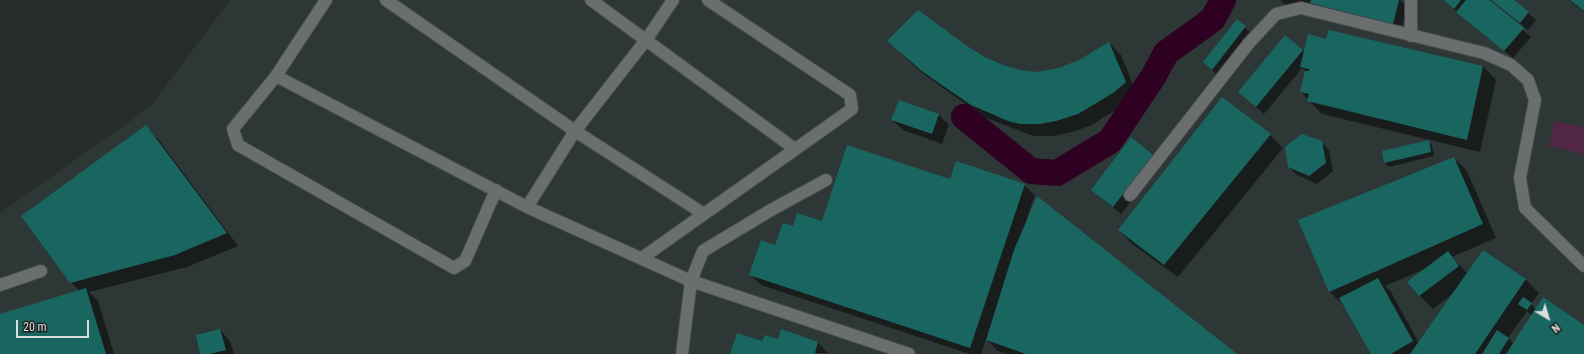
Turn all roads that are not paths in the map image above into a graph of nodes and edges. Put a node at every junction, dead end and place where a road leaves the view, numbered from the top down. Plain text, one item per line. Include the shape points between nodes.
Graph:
1 (326, 0) edge
2 (386, 0) edge
3 (591, 0) edge
4 (673, 0) edge
5 (708, 0) edge
6 (1411, 0) edge
7 (1411, 36) junction
8 (646, 40) junction
9 (276, 76) junction
10 (575, 131) junction
11 (795, 149) junction
12 (826, 180) dead end
13 (496, 190) junction
14 (1130, 195) dead end
15 (527, 206) junction
16 (704, 214) junction
17 (642, 258) junction
18 (1584, 266) edge
19 (41, 271) dead end
20 (691, 281) junction
21 (0, 285) edge
22 (682, 354) edge
23 (909, 354) edge

1 - 9 lane
2 - 10 lane
3 - 8 lane
4 - 8 lane
5 - 11 lane via 850,95 852,109
6 - 7 lane
7 - 14 lane via 1301,8 1276,14 1249,43
7 - 18 lane via 1484,53 1511,65 1528,80 1535,100 1520,178 1525,208
8 - 10 lane
8 - 11 lane
9 - 13 lane
9 - 13 lane via 233,129 238,145 454,268 465,261
10 - 15 lane
10 - 16 lane
11 - 16 lane
12 - 20 lane via 703,251
13 - 15 lane
15 - 17 lane
16 - 17 lane
17 - 20 lane
19 - 21 lane
20 - 22 lane
20 - 23 lane

